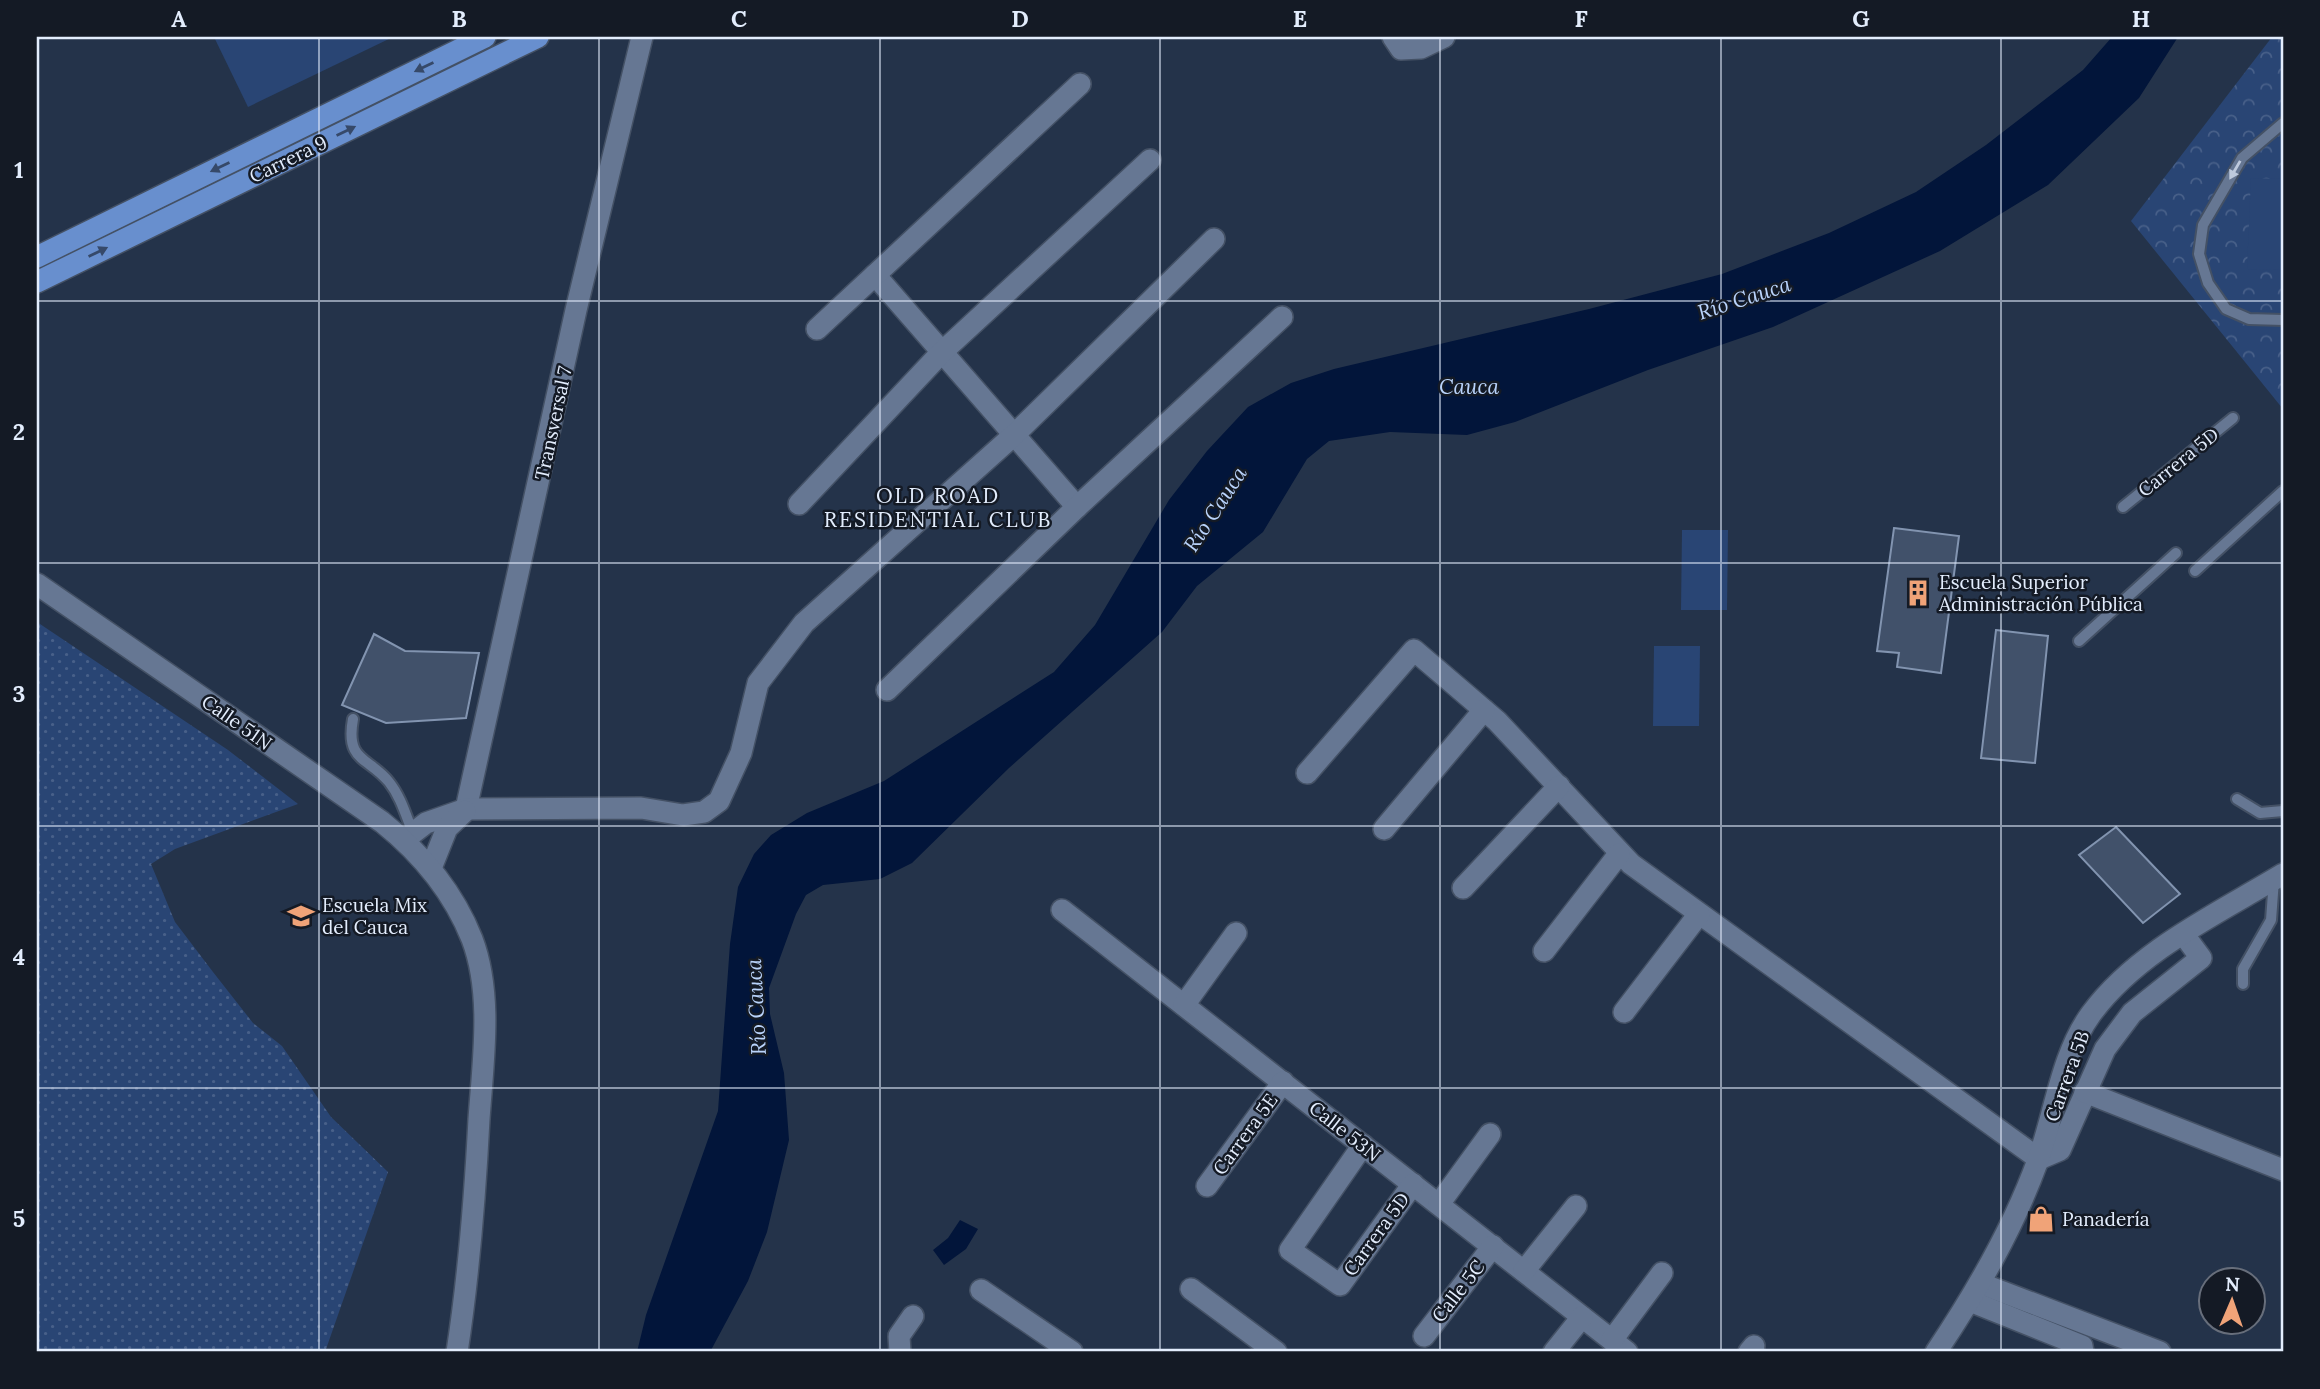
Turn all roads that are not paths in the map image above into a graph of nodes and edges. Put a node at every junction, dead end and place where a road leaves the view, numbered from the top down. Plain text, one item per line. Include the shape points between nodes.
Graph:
1 (485, 37) edge
2 (538, 37) edge
3 (642, 37) edge
4 (1393, 37) edge
5 (1444, 37) edge
6 (1080, 84) dead end
7 (2283, 123) edge
8 (1150, 160) dead end
9 (1214, 239) dead end
10 (37, 257) edge
11 (875, 275) junction
12 (37, 282) edge
13 (1282, 317) dead end
14 (2283, 320) edge
15 (817, 329) dead end
16 (941, 353) junction
17 (2233, 418) dead end
18 (1016, 434) junction
19 (2283, 491) edge
20 (799, 504) dead end
21 (1077, 507) junction
22 (2123, 507) dead end
23 (2176, 554) dead end
24 (2195, 571) dead end
25 (37, 584) edge
26 (2079, 641) dead end
27 (887, 691) dead end
28 (1484, 710) junction
29 (353, 719) dead end
30 (1307, 773) dead end
31 (1559, 786) junction
32 (2237, 799) dead end
33 (466, 809) junction
34 (2283, 811) edge
35 (1384, 829) dead end
36 (408, 837) junction
37 (1619, 854) junction
38 (431, 868) junction
39 (2279, 877) edge
40 (1463, 888) dead end
41 (1062, 910) dead end
42 (1699, 914) junction
43 (1236, 933) dead end
44 (2184, 934) junction
45 (1544, 951) dead end
46 (2243, 984) dead end
47 (1184, 1005) junction
48 (1624, 1012) dead end
49 (1283, 1082) junction
50 (2085, 1092) junction
51 (1490, 1134) dead end
52 (1363, 1145) junction
53 (2039, 1159) junction
54 (2283, 1170) edge
55 (1413, 1184) junction
56 (1207, 1186) dead end
57 (1439, 1204) junction
58 (1576, 1206) dead end
59 (1493, 1246) junction
60 (1524, 1270) junction
61 (1662, 1273) dead end
62 (1191, 1289) dead end
63 (981, 1290) dead end
64 (1976, 1293) junction
65 (913, 1316) dead end
66 (1582, 1317) junction
67 (1423, 1336) dead end
68 (1619, 1346) edge
69 (457, 1352) edge
70 (900, 1352) edge
71 (1072, 1352) edge
72 (1276, 1352) edge
73 (1554, 1352) edge
74 (1936, 1352) edge
75 (2083, 1352) edge
76 (2160, 1352) edge

1 -> 10 main road, Carrera 9
12 -> 2 main road, Carrera 9
3 - 33 street, Transversal 7 via 576,310
4 - 5 street via 1401,49 1410,50
6 - 11 street
7 -> 14 lane via 2242,158 2203,225 2199,254 2208,283 2227,309 2249,319
8 - 16 street
9 - 18 street
11 - 15 street
11 - 16 street
13 - 21 street
16 - 18 street
16 - 20 street
17 - 22 lane, Carrera 5D
18 - 21 street
18 - 33 street via 804,623 758,683 741,753 719,801 704,812 683,815 641,807
19 - 24 lane
21 - 27 street
23 - 26 lane
25 - 36 street, Calle 51N
28 - 30 street via 1414,650
28 - 31 street
28 - 35 street
29 - 36 lane via 350,734 357,756 388,780 399,798
31 - 37 street
31 - 40 street
32 - 34 lane via 2260,813
33 - 36 street via 447,813
33 - 38 street via 447,828
36 - 38 street, Calle 51N
37 - 42 street
37 - 45 street
38 - 69 street, Calle 51N via 473,942 483,996 484,1054 471,1261
39 - 44 street, Carrera 5B
39 - 46 lane via 2271,920 2246,962
41 - 47 street, Calle 53N
42 - 48 street
42 - 53 street
43 - 47 street
44 - 50 street via 2201,958 2132,1013 2105,1049
44 - 53 street, Carrera 5B via 2122,978 2089,1016 2070,1057
47 - 49 street, Calle 53N
49 - 52 street, Calle 53N
49 - 56 street, Carrera 5E
50 - 53 street via 2060,1150
50 - 54 street
51 - 57 street, Carrera 5D
52 - 55 street, Calle 53N
52 - 55 street, Carrera 5D via 1290,1250 1340,1284
53 - 64 street, Carrera 5B via 2014,1221
55 - 57 street, Calle 53N
57 - 59 street, Calle 53N
58 - 60 street
59 - 60 street, Calle 53N
59 - 67 street, Calle 5C
60 - 66 street, Calle 53N
61 - 68 street
62 - 72 street
63 - 71 street
64 - 74 street, Carrera 5B
64 - 75 street via 2082,1346
64 - 76 street
65 - 70 street via 900,1336
66 - 68 street, Calle 53N
66 - 73 street

